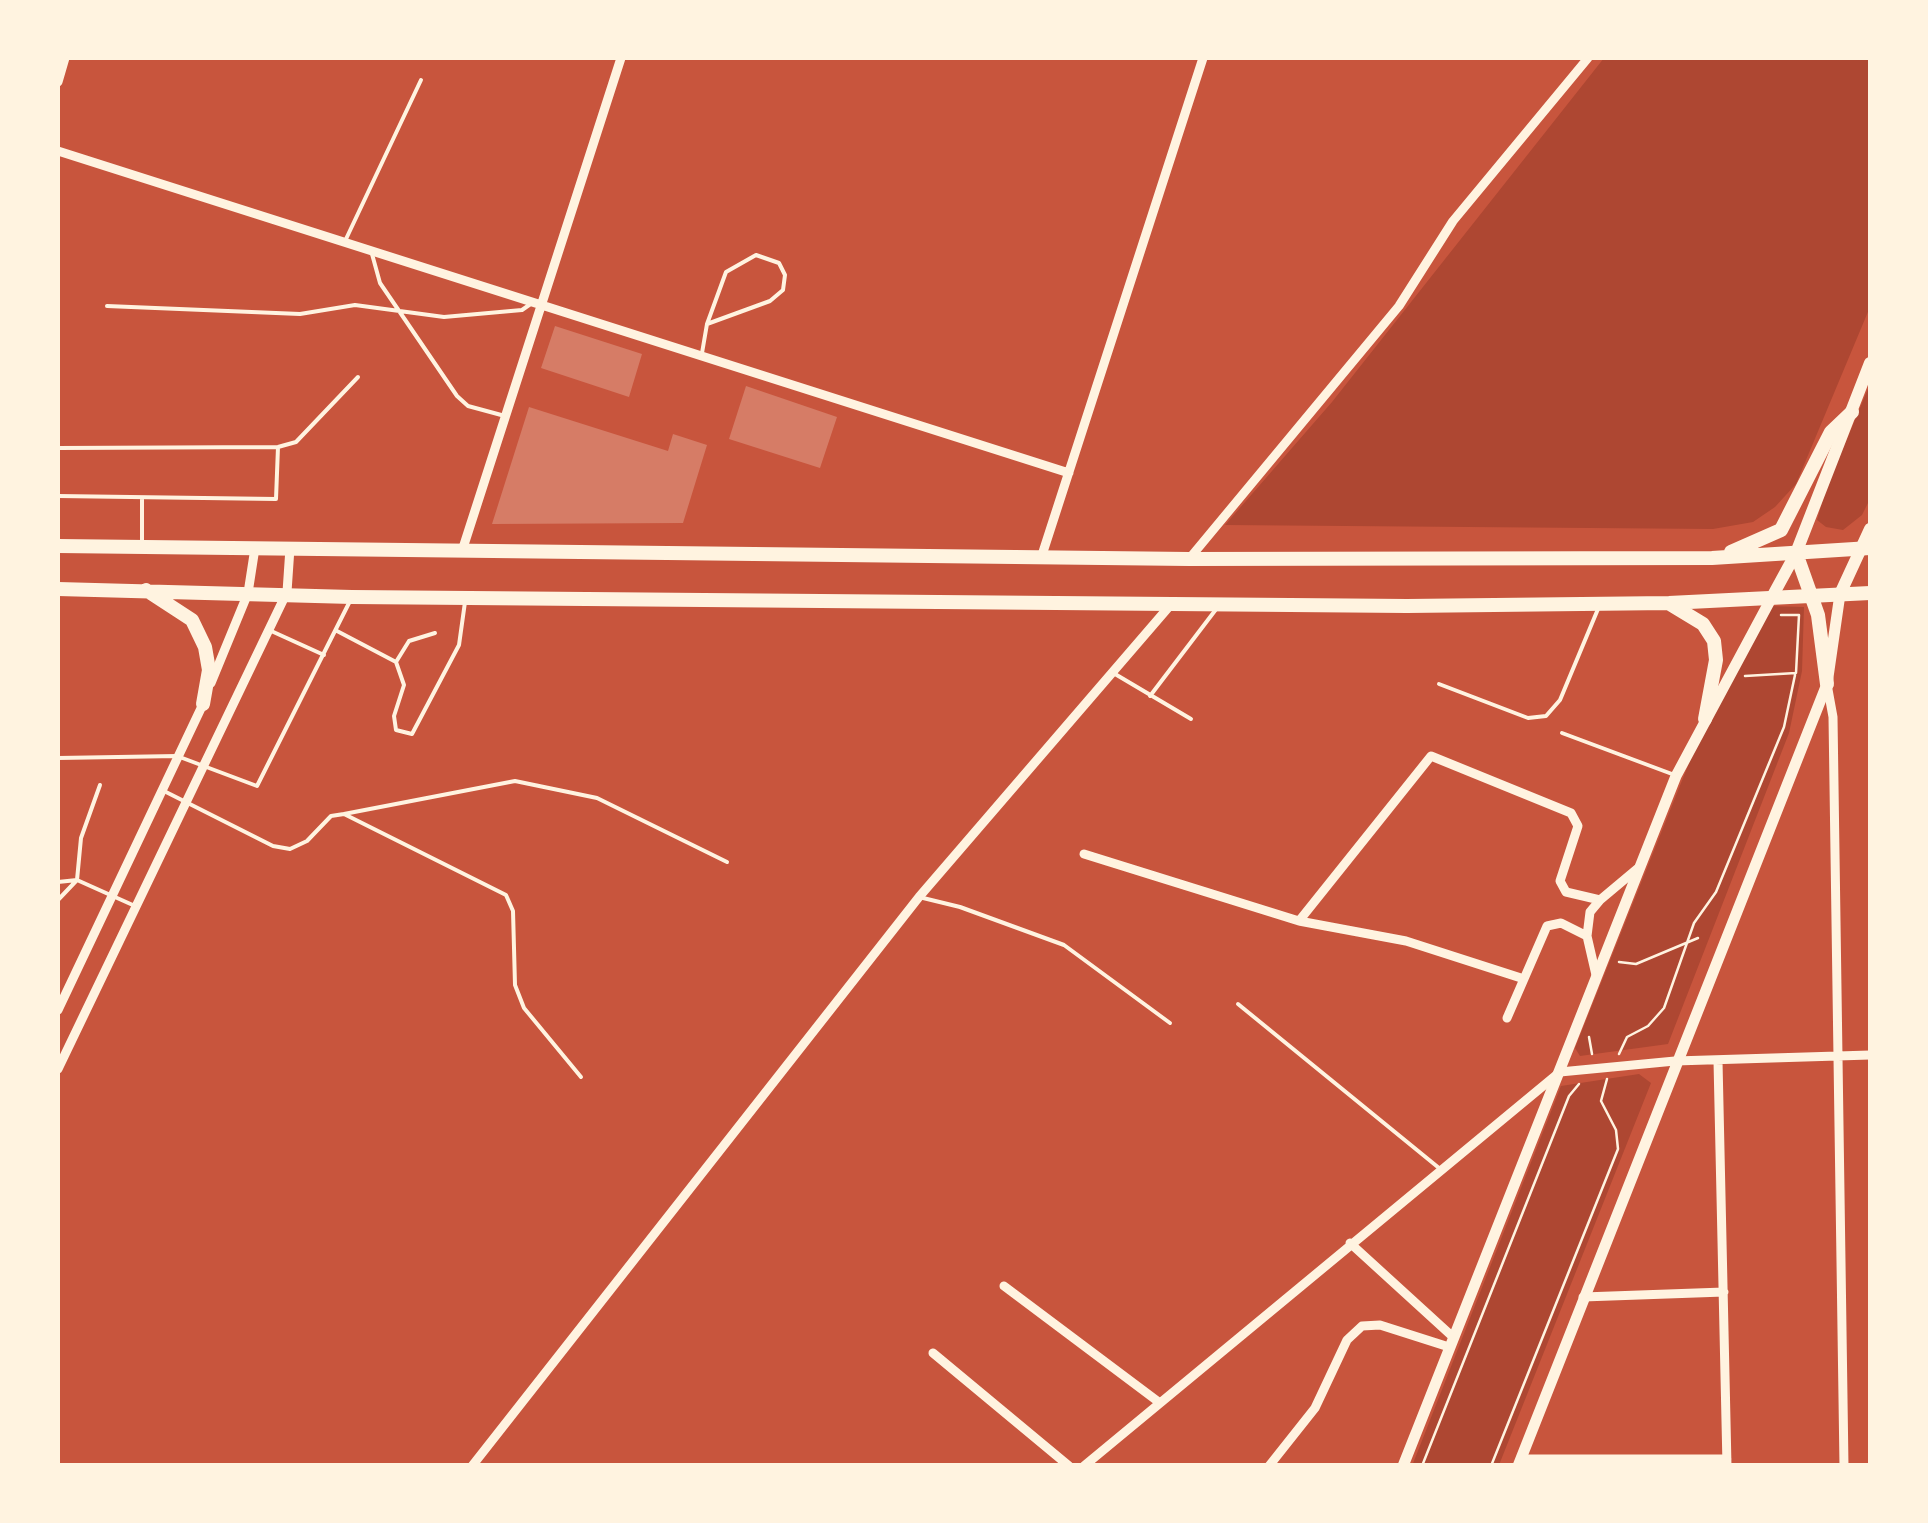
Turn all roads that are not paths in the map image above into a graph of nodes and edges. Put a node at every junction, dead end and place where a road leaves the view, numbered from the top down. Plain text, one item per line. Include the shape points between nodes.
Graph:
1 (65, 58) edge
2 (621, 58) edge
3 (1202, 58) edge
4 (1588, 58) edge
5 (421, 80) dead end
6 (58, 82) edge
7 (58, 152) edge
8 (344, 243) junction
9 (372, 252) junction
10 (536, 304) junction
11 (107, 306) dead end
12 (401, 309) junction
13 (707, 324) junction
14 (701, 357) junction
15 (1870, 363) edge
16 (358, 376) dead end
17 (1852, 412) junction
18 (505, 416) junction
19 (278, 447) junction
20 (58, 448) edge
21 (1069, 472) junction
22 (58, 496) edge
23 (142, 498) junction
24 (1870, 529) edge
25 (58, 546) edge
26 (142, 546) junction
27 (255, 548) junction
28 (290, 548) junction
29 (1866, 548) edge
30 (462, 551) junction
31 (1796, 554) junction
32 (1042, 555) junction
33 (1712, 558) junction
34 (1189, 559) junction
35 (58, 590) edge
36 (146, 590) junction
37 (248, 592) junction
38 (288, 592) junction
39 (1870, 592) edge
40 (1840, 594) junction
41 (1812, 595) junction
42 (352, 596) junction
43 (466, 597) junction
44 (1772, 598) junction
45 (1173, 602) junction
46 (1220, 602) junction
47 (1669, 603) junction
48 (1600, 605) junction
49 (269, 630) junction
50 (337, 631) junction
51 (435, 633) dead end
52 (324, 655) junction
53 (396, 662) junction
54 (1115, 674) junction
55 (1439, 684) dead end
56 (1827, 684) junction
57 (1150, 696) junction
58 (203, 704) junction
59 (1190, 719) dead end
60 (1705, 719) junction
61 (1562, 733) dead end
62 (177, 756) junction
63 (58, 758) edge
64 (204, 763) junction
65 (1676, 776) junction
66 (100, 786) dead end
67 (162, 790) junction
68 (185, 801) junction
69 (344, 814) junction
70 (1084, 854) dead end
71 (727, 862) dead end
72 (1640, 867) junction
73 (77, 880) junction
74 (58, 882) edge
75 (113, 894) junction
76 (919, 897) junction
77 (58, 900) edge
78 (1600, 900) junction
79 (136, 906) junction
80 (1299, 921) junction
81 (1586, 936) junction
82 (1596, 975) junction
83 (1522, 978) junction
84 (1238, 1004) dead end
85 (58, 1010) edge
86 (1507, 1018) dead end
87 (1170, 1023) dead end
88 (1870, 1055) edge
89 (1840, 1056) junction
90 (1675, 1061) junction
91 (1718, 1061) junction
92 (58, 1069) edge
93 (1560, 1072) junction
94 (581, 1078) dead end
95 (1443, 1171) junction
96 (1350, 1243) junction
97 (1004, 1286) dead end
98 (1724, 1292) junction
99 (1583, 1297) junction
100 (1451, 1342) junction
101 (933, 1353) dead end
102 (1160, 1402) junction
103 (1519, 1462) edge
104 (1727, 1462) edge
105 (472, 1466) edge
106 (1068, 1466) edge
107 (1084, 1466) edge
108 (1269, 1466) edge
109 (1402, 1466) edge
110 (1844, 1466) edge

1 - 6 street
2 - 10 street
3 - 21 street
4 - 34 street via 1453,221 1398,306
5 - 8 lane
7 - 8 street
8 - 9 street
9 - 10 street
9 - 12 lane via 380,283
10 - 12 lane via 444,317
10 - 14 street
10 - 18 street
11 - 12 lane via 300,314 355,305
12 - 18 lane via 457,396
13 - 13 lane via 783,290 779,264 756,256 726,272
13 - 14 lane
14 - 21 street
15 - 17 main road
16 - 19 lane via 296,442
17 - 31 main road
17 - 33 main road via 1831,432 1781,530
18 - 30 street
19 - 20 lane
19 - 23 lane via 276,499
21 - 32 street
22 - 23 lane
23 - 26 lane
24 - 29 main road
25 - 26 main road
26 - 27 main road
27 - 28 main road
27 - 37 street
28 - 30 main road
28 - 38 street
29 - 31 main road
29 - 40 main road
30 - 32 main road
31 - 33 main road
31 - 41 main road
31 - 44 main road
32 - 34 main road
33 - 34 main road
35 - 36 main road
36 - 37 main road
36 - 58 main road via 192,620 206,647
37 - 38 main road
37 - 58 street
38 - 42 main road
38 - 49 street
39 - 40 main road
40 - 41 main road
40 - 56 street
41 - 44 main road
41 - 56 main road
42 - 43 main road
42 - 50 lane
43 - 45 main road
43 - 53 lane via 458,645 412,734 396,730 404,685
44 - 47 main road
44 - 60 street
45 - 46 main road
45 - 54 street
46 - 48 main road
46 - 57 lane
47 - 48 main road
47 - 60 main road via 1703,624 1714,640
48 - 55 lane via 1560,700 1546,716 1528,718
49 - 52 lane
49 - 64 street
50 - 52 lane
50 - 53 lane
51 - 53 lane via 408,641
52 - 64 lane via 258,786
54 - 57 lane
54 - 76 street
56 - 89 street
56 - 90 street
57 - 59 lane
58 - 62 street
60 - 65 street
61 - 65 lane
62 - 63 lane
62 - 64 lane
62 - 67 street
64 - 68 street
65 - 72 street
66 - 73 lane via 81,838
67 - 68 lane
67 - 75 street
68 - 69 lane via 290,849
68 - 79 street
69 - 71 lane via 515,780 598,798
69 - 94 lane via 506,895 513,910 515,985 524,1008
70 - 80 street
72 - 78 street
72 - 82 street
73 - 74 lane
73 - 75 lane
73 - 77 lane
75 - 79 lane
75 - 85 street
76 - 87 lane via 1064,945
76 - 105 street
78 - 80 street via 1560,886 1578,834 1576,818 1431,756
78 - 81 street
79 - 92 street
80 - 83 street via 1406,941
81 - 82 street
81 - 83 street via 1561,923 1547,926
82 - 93 street
83 - 86 street
84 - 95 lane
88 - 89 street
89 - 91 street
89 - 110 street
90 - 91 street
90 - 93 street
90 - 99 street
91 - 98 street
93 - 95 street
93 - 100 street
95 - 96 street
96 - 100 street
96 - 102 street
97 - 102 street
98 - 99 street
98 - 104 street
99 - 103 street
100 - 108 street via 1380,1324 1362,1326 1347,1340 1315,1408
100 - 109 street
101 - 106 street
102 - 107 street
103 - 104 street

